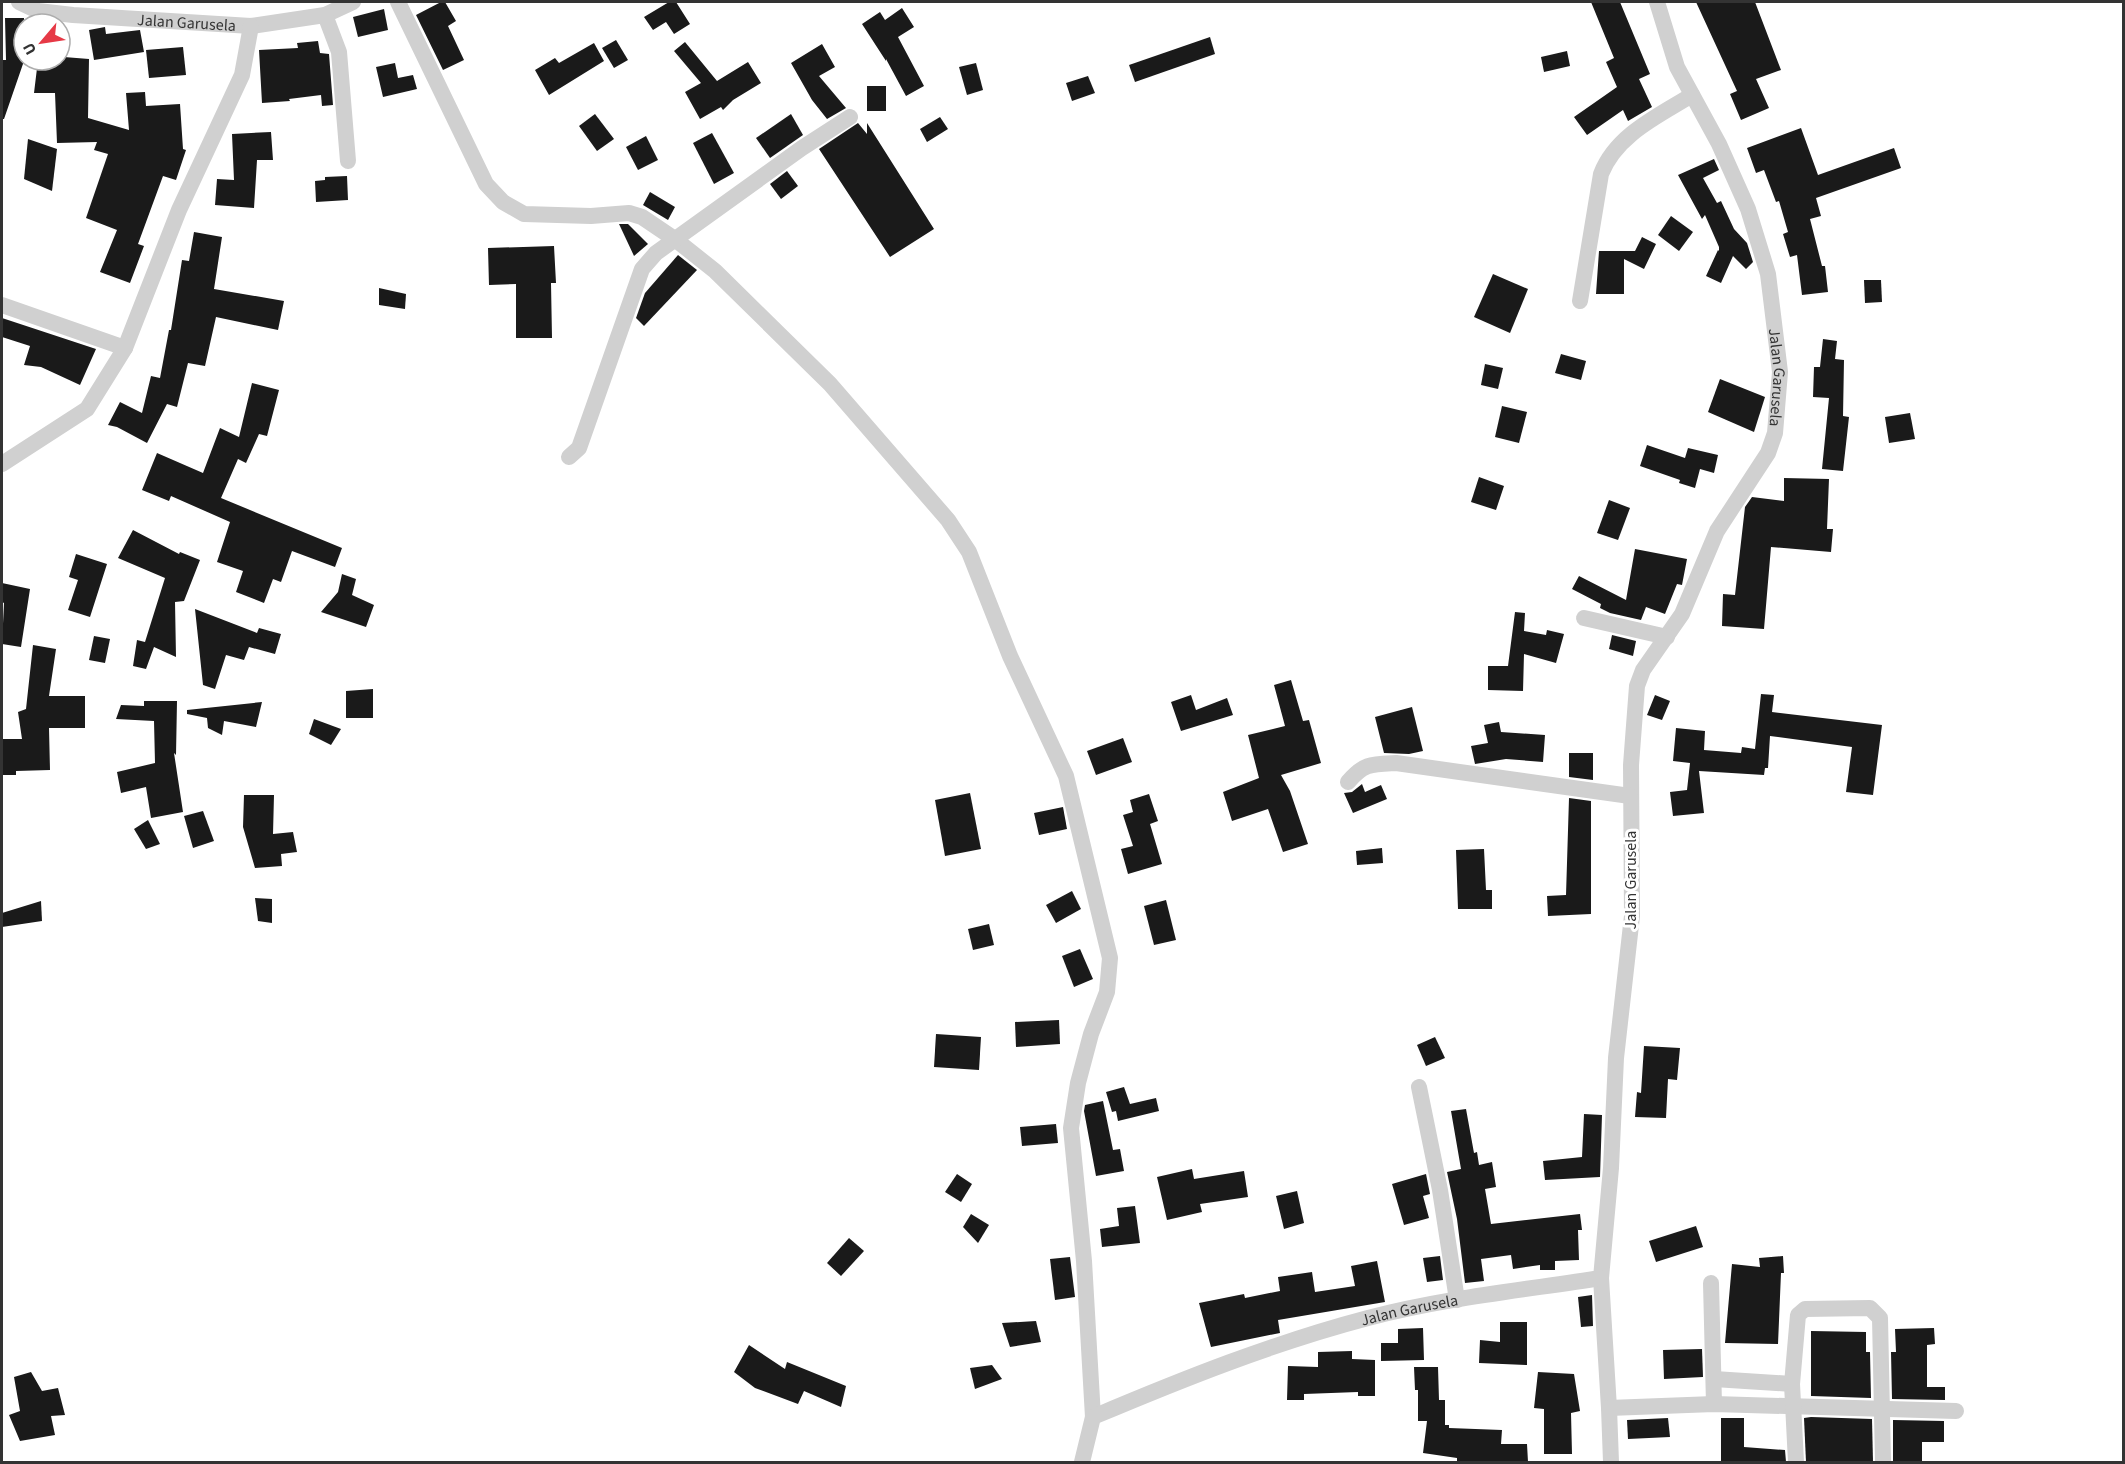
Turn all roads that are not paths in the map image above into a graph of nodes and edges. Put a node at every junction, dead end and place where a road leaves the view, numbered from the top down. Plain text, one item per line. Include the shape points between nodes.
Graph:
1 (19, 2) edge
2 (353, 2) edge
3 (398, 2) edge
4 (1657, 2) edge
5 (325, 15) junction
6 (251, 26) junction
7 (1692, 95) junction
8 (850, 117) dead end
9 (348, 160) dead end
10 (676, 240) junction
11 (1580, 301) dead end
12 (2, 304) edge
13 (125, 348) junction
14 (568, 457) dead end
15 (2, 464) edge
16 (1584, 618) dead end
17 (1667, 637) junction
18 (1348, 782) dead end
19 (1630, 796) junction
20 (1419, 1087) dead end
21 (1601, 1278) junction
22 (1710, 1283) dead end
23 (1457, 1300) junction
24 (1714, 1379) junction
25 (1792, 1384) junction
26 (1714, 1404) junction
27 (1793, 1407) junction
28 (1609, 1408) junction
29 (1881, 1408) junction
30 (1956, 1411) dead end
31 (1093, 1417) junction
32 (1082, 1462) edge
33 (1611, 1462) edge
34 (1796, 1462) edge
35 (1883, 1462) edge

1 - 6 street, Jalan Garusela via 38,11 73,15
2 - 5 street, Jalan Garusela
3 - 10 street via 486,184 503,202 524,214 629,213 642,217
4 - 7 street, Jalan Garusela via 1677,67
5 - 6 street, Jalan Garusela
5 - 9 street via 339,52
6 - 13 street via 242,75 179,210
7 - 11 street via 1616,145 1606,159
7 - 17 street, Jalan Garusela via 1748,209 1768,274 1780,372 1775,433 1768,453 1718,531 1682,614
8 - 10 street
10 - 14 street via 656,253 642,269 579,448
10 - 31 street via 715,272 830,384 960,536 1066,776 1110,958 1107,992 1078,1083 1071,1128
12 - 13 street
13 - 15 street via 87,409
16 - 17 street
17 - 19 street, Jalan Garusela via 1643,670 1637,686
18 - 19 street via 1359,769 1371,764 1396,763
19 - 21 street, Jalan Garusela via 1632,916 1616,1058
20 - 23 street
21 - 23 street, Jalan Garusela
21 - 28 street
22 - 24 street
23 - 31 street, Jalan Garusela via 1368,1318 1217,1365
24 - 25 street
24 - 26 street
25 - 27 street
25 - 29 street via 1800,1311 1870,1308 1880,1318
26 - 27 street
26 - 28 street
27 - 29 street
27 - 34 street
28 - 33 street
29 - 30 street
29 - 35 street
31 - 32 street

